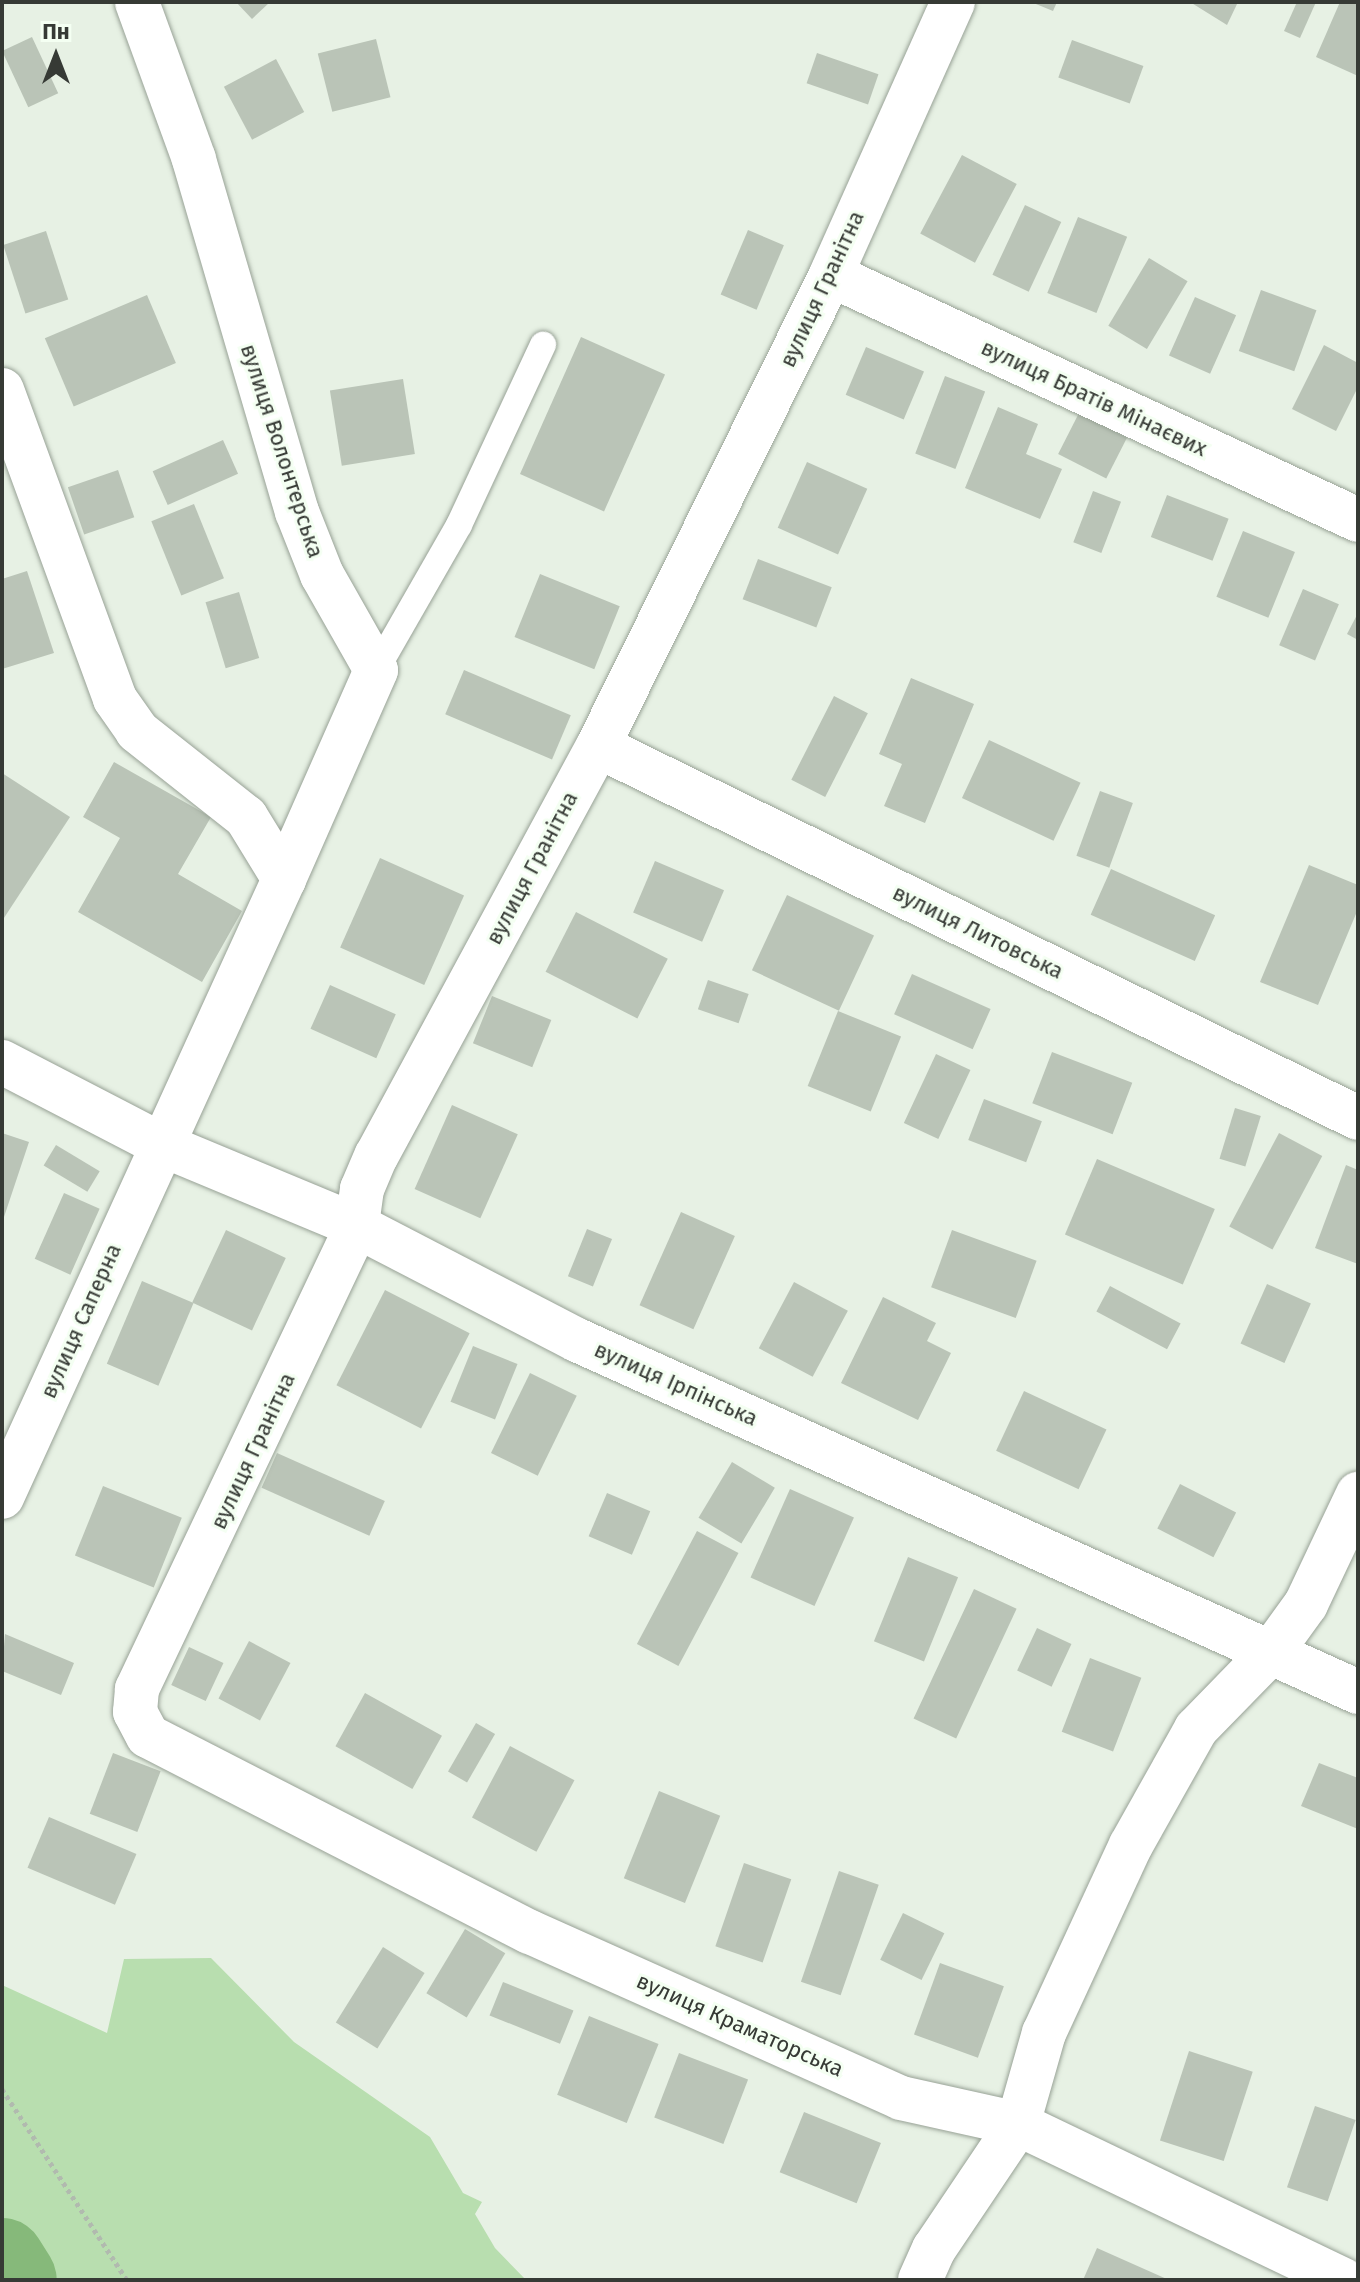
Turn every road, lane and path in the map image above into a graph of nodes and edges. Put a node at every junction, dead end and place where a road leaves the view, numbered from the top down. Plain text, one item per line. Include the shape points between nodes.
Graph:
1 (137, 2) edge
2 (953, 2) edge
3 (831, 275) junction
4 (543, 345) dead end
5 (2, 390) edge
6 (1358, 520) edge
7 (376, 670) junction
8 (598, 746) junction
9 (284, 879) junction
10 (2, 1062) edge
11 (1358, 1118) edge
12 (160, 1144) junction
13 (357, 1226) junction
14 (1358, 1494) edge
15 (2, 1497) edge
16 (1272, 1651) junction
17 (1358, 1692) edge
18 (148, 1736) joint
19 (2, 2089) edge
20 (1018, 2124) junction
21 (127, 2280) edge
22 (920, 2280) edge
23 (1344, 2280) edge

1 - 7 street, вулиця Волонтерська via 194,159 297,512 322,575
2 - 3 street, вулиця Гранітна
3 - 6 street, вулиця Братів Мінаєвих
3 - 8 street, вулиця Гранітна
4 - 7 lane via 459,525
5 - 9 street via 115,699 137,731 246,817
7 - 9 street
8 - 11 street, вулиця Литовська
8 - 13 street, вулиця Гранітна via 376,1156 362,1189
9 - 12 street, вулиця Саперна via 234,997
10 - 12 street, вулиця Ірпінська
12 - 13 street, вулиця Ірпінська
12 - 15 street, вулиця Саперна
13 - 16 street, вулиця Ірпінська via 577,1340
13 - 18 street, вулиця Гранітна via 137,1689 135,1712
14 - 16 street via 1306,1604
16 - 17 street, вулиця Ірпінська
16 - 20 street via 1196,1729 1131,1845 1044,2033
18 - 20 street, вулиця Краматорська via 530,1932 901,2098
19 - 21 path
20 - 22 street via 934,2249
20 - 23 street, вулиця Краматорська

